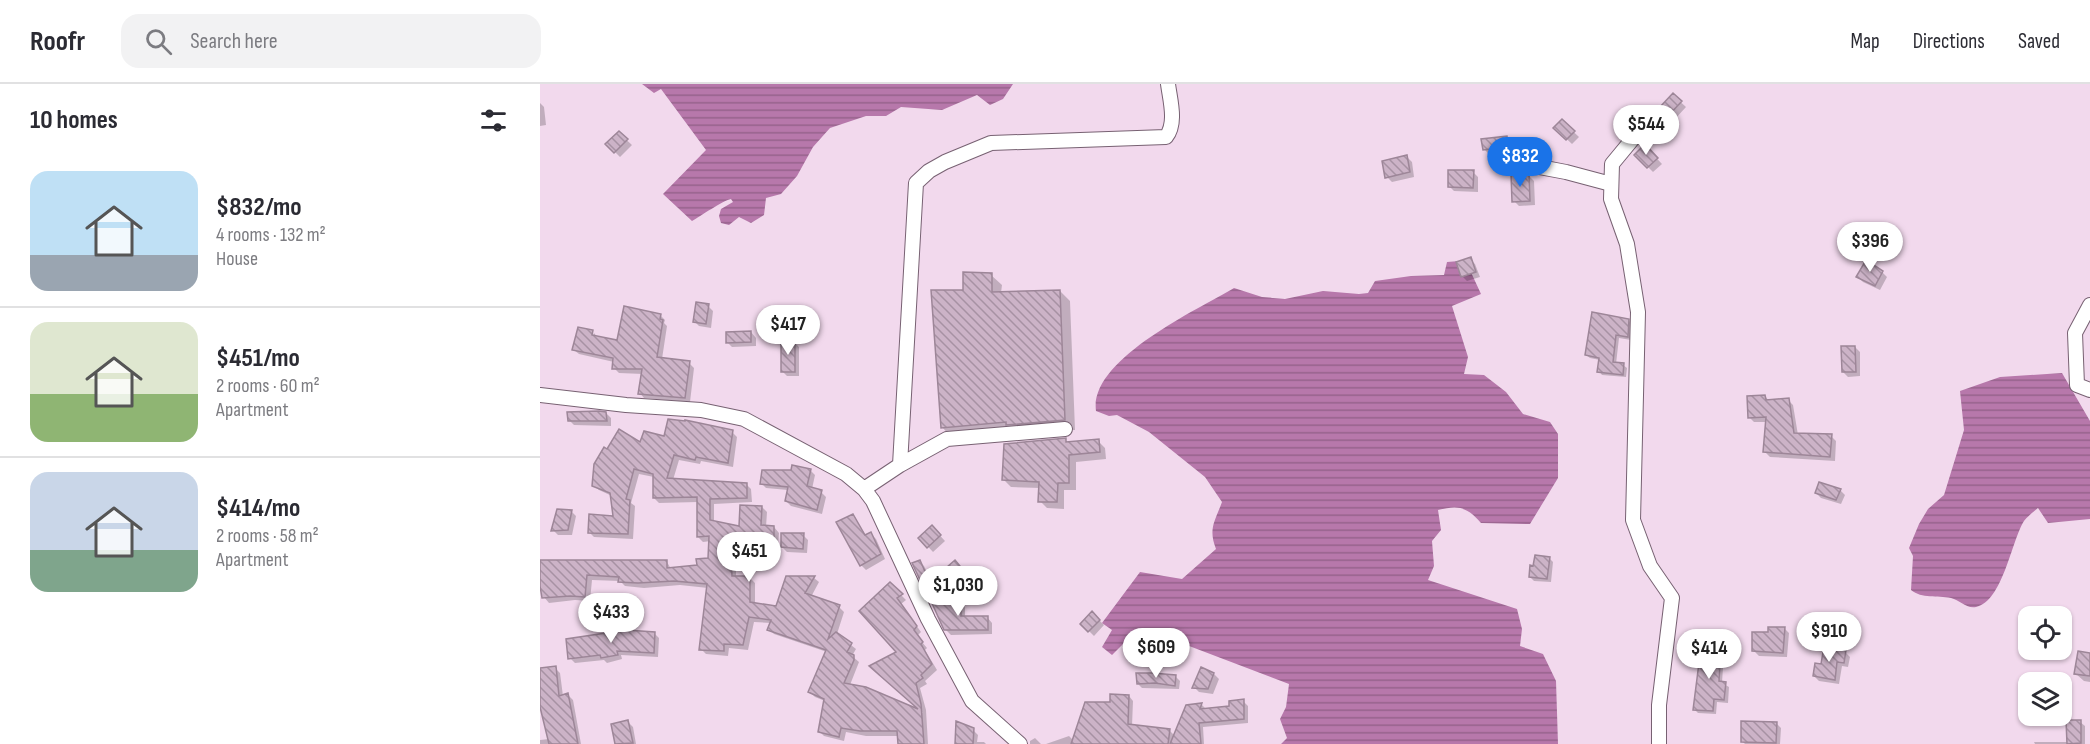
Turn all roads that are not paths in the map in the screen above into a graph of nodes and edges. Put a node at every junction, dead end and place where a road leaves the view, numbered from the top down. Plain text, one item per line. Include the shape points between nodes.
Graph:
1 (1168, 84) edge
2 (1650, 118) dead end
3 (1503, 160) dead end
4 (1611, 184) junction
5 (2090, 305) edge
6 (2090, 390) edge
7 (540, 395) edge
8 (1065, 429) dead end
9 (900, 465) junction
10 (864, 489) junction
11 (1020, 744) edge
12 (1659, 744) edge

1 - 9 street via 1172,123 1166,136 991,143 928,171 916,183
2 - 4 street via 1612,164
3 - 4 street
4 - 12 street via 1611,199 1627,244 1638,312 1633,520 1650,566 1672,598 1659,705
5 - 6 street via 2075,333 2076,385
7 - 10 street via 701,410 744,419 846,474
8 - 9 street via 947,439
9 - 10 street
10 - 11 street via 972,701

